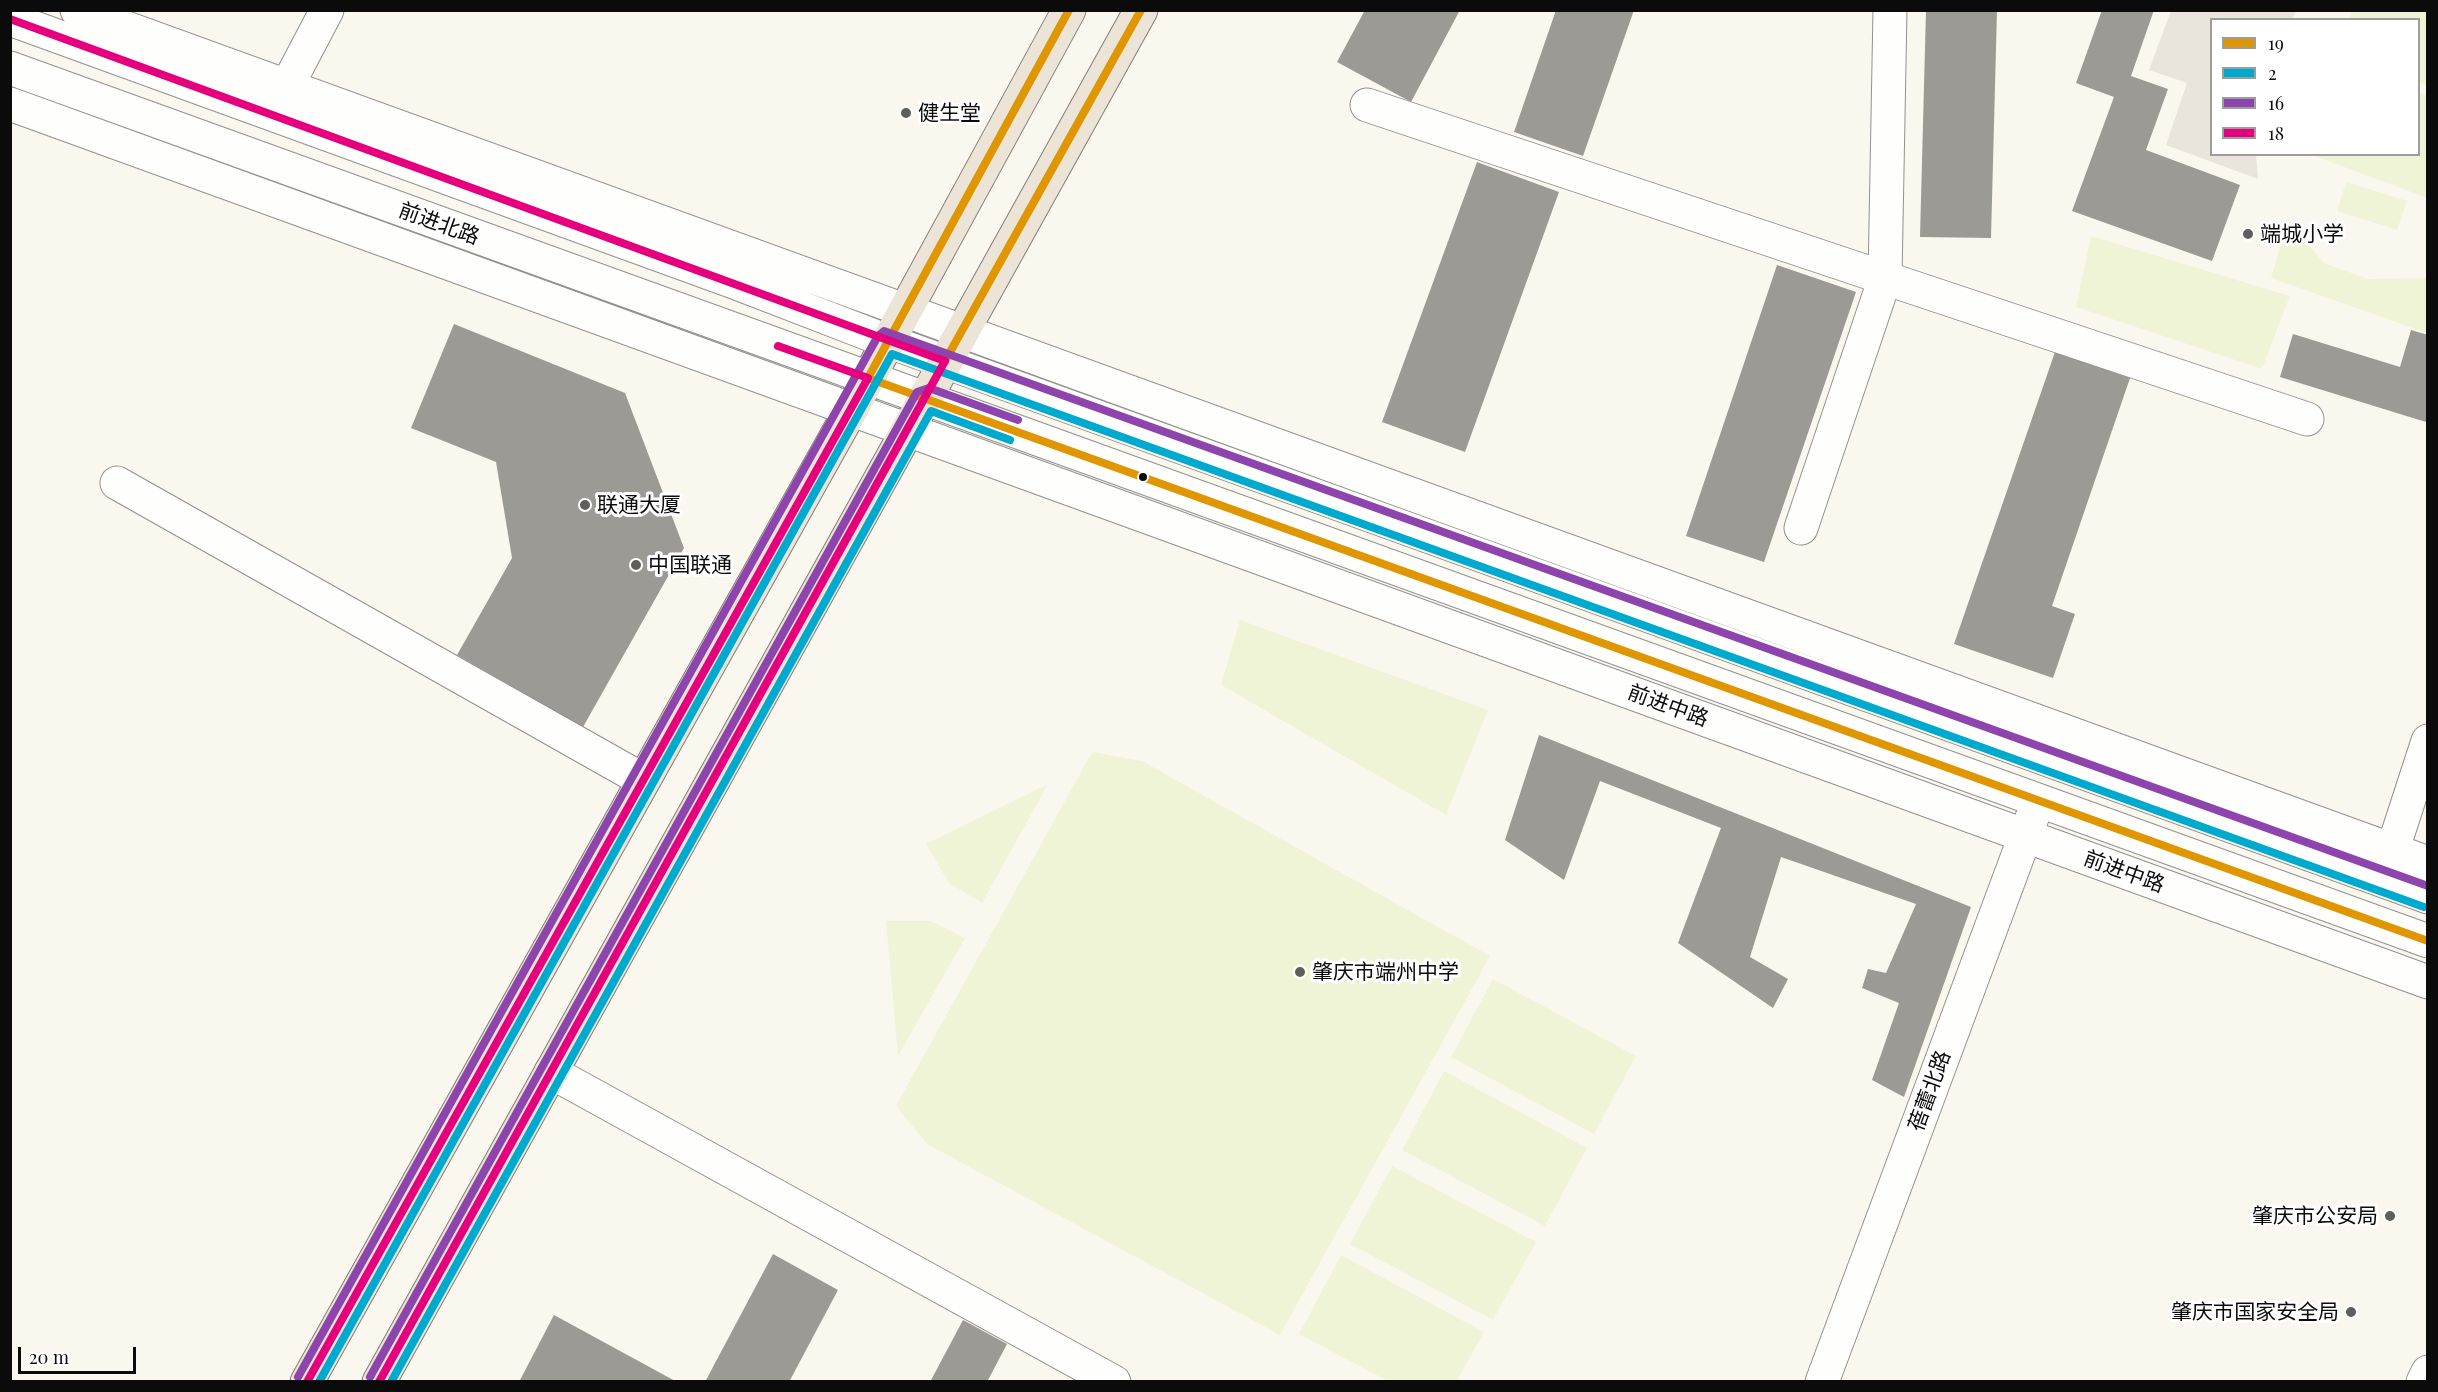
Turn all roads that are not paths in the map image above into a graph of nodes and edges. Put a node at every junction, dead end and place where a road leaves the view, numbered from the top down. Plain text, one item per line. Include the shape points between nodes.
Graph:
1 (77, 10) edge
2 (327, 10) edge
3 (1069, 10) edge
4 (1141, 10) edge
5 (1890, 10) edge
6 (10, 20) edge
7 (10, 68) edge
8 (280, 100) junction
9 (10, 104) edge
10 (1367, 105) dead end
11 (1885, 278) junction
12 (904, 310) junction
13 (962, 331) junction
14 (887, 341) junction
15 (945, 361) junction
16 (868, 378) junction
17 (926, 398) junction
18 (851, 410) junction
19 (2307, 419) dead end
20 (908, 430) junction
21 (117, 483) dead end
22 (1801, 528) dead end
23 (2427, 741) edge
24 (643, 780) junction
25 (2038, 801) junction
26 (2025, 836) junction
27 (2427, 863) edge
28 (2387, 865) junction
29 (2427, 897) edge
30 (2370, 920) junction
31 (2427, 941) edge
32 (2427, 982) edge
33 (550, 1072) junction
34 (2427, 1372) edge
35 (310, 1380) edge
36 (379, 1382) edge
37 (1114, 1382) edge
38 (1822, 1382) edge
39 (2424, 1382) edge

1 - 8 street
2 - 8 street
3 - 12 main road
4 - 13 main road
5 - 11 street
6 - 8 street
7 - 16 street, 前进北路
8 - 12 street
8 - 14 street
9 - 18 street, 前进北路
10 - 11 street
11 - 19 street
11 - 22 street
12 - 13 street
12 - 14 main road
13 - 15 main road
13 - 28 street
14 - 15 street
14 - 16 main road
15 - 17 main road
15 - 28 street
16 - 17 street, 前进北路
16 - 18 main road
17 - 20 main road
17 - 25 street, 前进北路
18 - 20 street, 前进北路
18 - 24 main road
20 - 26 street, 前进中路
20 - 33 main road
21 - 24 street
23 - 28 street
24 - 35 main road
25 - 26 street, 蓓蕾北路
25 - 30 street, 前进北路
26 - 32 street, 前进中路
26 - 38 street, 蓓蕾北路
27 - 28 street
28 - 29 street
28 - 30 street
30 - 31 street, 前进北路
33 - 36 main road
33 - 37 street
34 - 39 street

